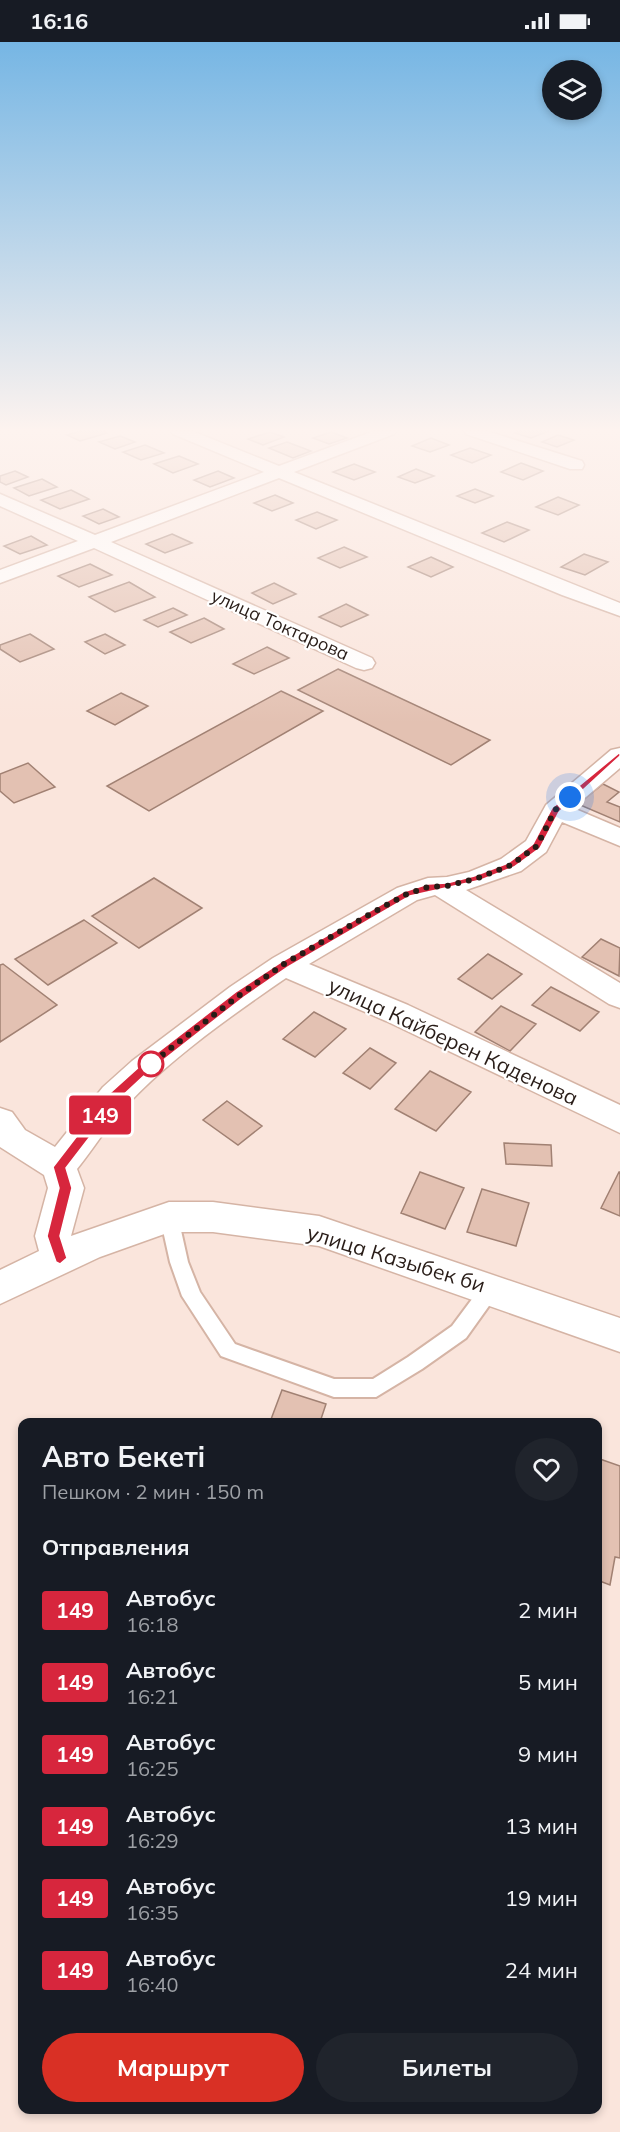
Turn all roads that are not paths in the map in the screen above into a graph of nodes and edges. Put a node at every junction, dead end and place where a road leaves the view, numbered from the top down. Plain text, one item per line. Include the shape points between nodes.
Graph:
1 (65, 529) edge
2 (126, 529) edge
3 (419, 529) edge
4 (93, 541) junction
5 (0, 577) edge
6 (620, 610) edge
7 (364, 663) dead end
8 (620, 754) edge
9 (555, 810) junction
10 (620, 838) edge
11 (440, 886) junction
12 (284, 964) junction
13 (620, 996) edge
14 (620, 1120) edge
15 (0, 1121) edge
16 (59, 1167) junction
17 (169, 1216) junction
18 (60, 1258) junction
19 (0, 1288) edge
20 (491, 1288) junction
21 (620, 1335) edge

1 - 4 street, улица Токтарова
2 - 4 street
3 - 6 street
4 - 5 street
4 - 7 street, улица Токтарова
8 - 9 street
9 - 10 street
9 - 11 street via 537,846 511,865 478,878
11 - 12 street via 407,894
11 - 13 street
12 - 14 street, улица Кайберен Каденова via 397,1013
12 - 16 street via 144,1069 115,1096
15 - 16 street via 13,1139
16 - 18 street via 66,1188 53,1236
17 - 18 street, улица Казыбек би
17 - 20 street, улица Казыбек би via 213,1217 319,1231
17 - 20 lane via 179,1262 192,1296 228,1350 334,1388 376,1388 459,1332
18 - 19 street, улица Казыбек би
20 - 21 street, улица Казыбек би

